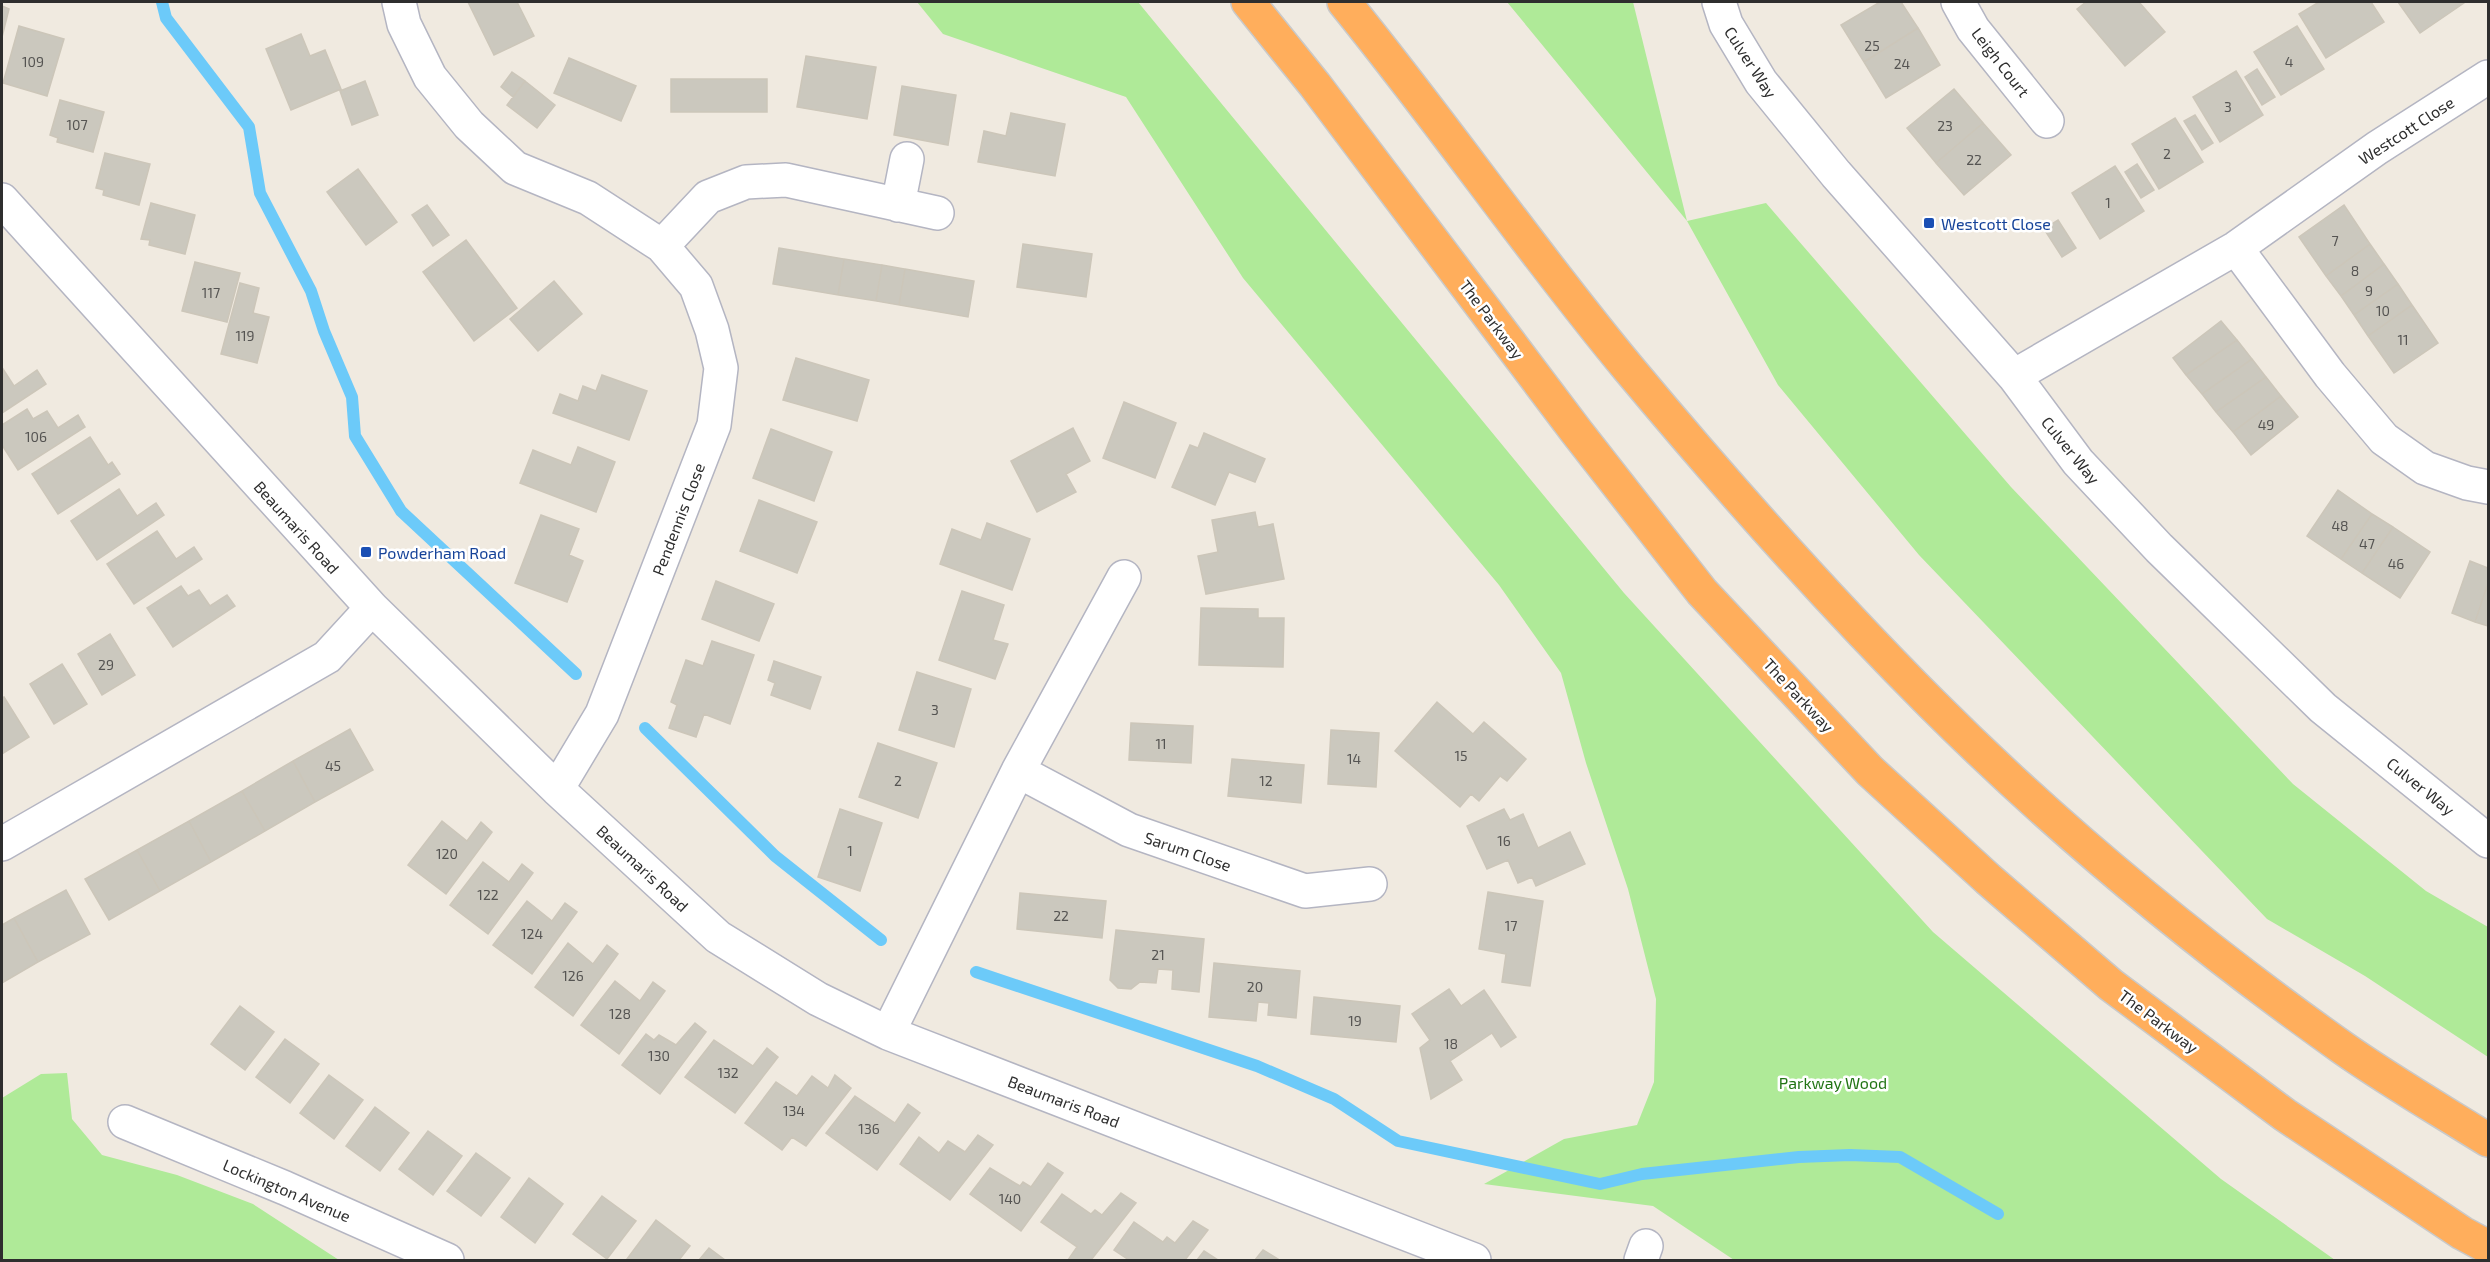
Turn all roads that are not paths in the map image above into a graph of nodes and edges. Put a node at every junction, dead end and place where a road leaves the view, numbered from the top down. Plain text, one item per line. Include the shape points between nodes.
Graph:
1 (399, 2) edge
2 (1248, 2) edge
3 (1344, 2) edge
4 (1719, 2) edge
5 (1958, 2) edge
6 (2488, 77) edge
7 (2047, 121) dead end
8 (907, 159) dead end
9 (2, 200) edge
10 (898, 205) junction
11 (937, 213) dead end
12 (662, 246) junction
13 (2236, 248) junction
14 (2014, 376) junction
15 (2488, 488) edge
16 (1124, 577) dead end
17 (372, 608) junction
18 (1018, 771) junction
19 (557, 789) junction
20 (2488, 841) edge
21 (2, 844) edge
22 (1370, 884) dead end
23 (888, 1033) junction
24 (125, 1122) dead end
25 (2488, 1140) edge
26 (2488, 1247) edge
27 (447, 1260) edge
28 (1474, 1260) edge

1 - 12 street, Pendennis Close via 404,24 430,77 469,124 515,168 588,198
2 - 26 highway, The Parkway via 1702,592 1870,771 2111,985 2285,1115
3 - 25 highway via 1629,369 1784,547 1930,702 2050,815 2175,921 2345,1050
4 - 14 street, Culver Way via 1726,24 1761,82 1836,174
5 - 7 street, Leigh Court via 1973,29
6 - 13 street, Westcott Close via 2377,148
8 - 10 street
9 - 17 street, Beaumaris Road
10 - 11 street
10 - 12 street via 786,180 746,182 708,197
12 - 19 street, Pendennis Close via 696,286 712,330 721,368 714,425 602,714
13 - 14 street, Westcott Close
13 - 15 street via 2330,375 2384,439 2425,468
14 - 20 street, Culver Way via 2078,462 2159,548 2323,708
16 - 18 street
17 - 19 street, Beaumaris Road
17 - 21 street via 327,657
18 - 22 street, Sarum Close via 1129,830 1305,891
18 - 23 street
19 - 23 street, Beaumaris Road via 718,937 818,999
23 - 28 street, Beaumaris Road
24 - 27 street, Lockington Avenue

